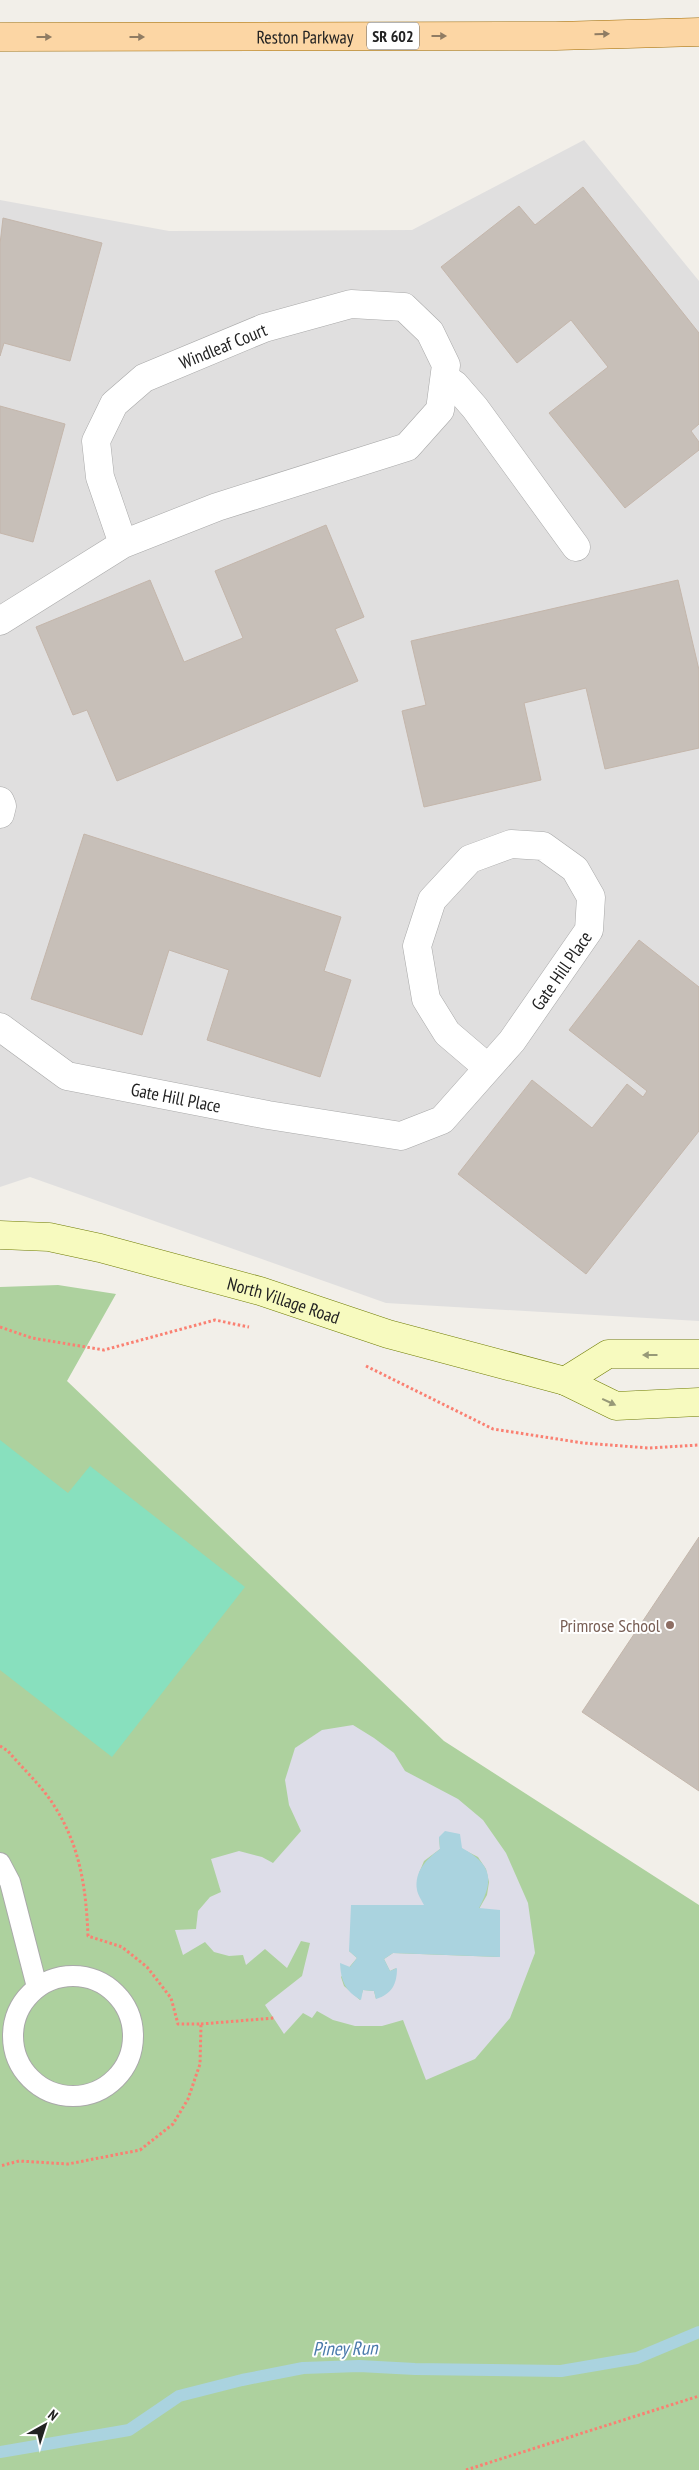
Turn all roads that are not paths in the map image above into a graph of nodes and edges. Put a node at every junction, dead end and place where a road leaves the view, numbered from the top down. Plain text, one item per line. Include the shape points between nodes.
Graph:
1 (699, 32) edge
2 (0, 37) edge
3 (445, 378) junction
4 (123, 544) junction
5 (576, 547) dead end
6 (0, 620) edge
7 (0, 801) edge
8 (0, 814) edge
9 (0, 1027) edge
10 (488, 1068) junction
11 (0, 1235) edge
12 (699, 1354) edge
13 (564, 1381) junction
14 (699, 1402) edge
15 (0, 1863) edge
16 (37, 1987) junction

2 -> 1 main road, Reston Parkway / SR 602 via 556,36
3 - 4 street, Windleaf Court via 440,410 407,447 217,506
3 - 4 street, Windleaf Court via 446,365 430,332 404,307 351,304 264,328 144,378 114,404 96,441 100,478
3 - 5 street via 475,408
4 - 6 street, Windleaf Court
7 - 8 street
9 - 10 street, Gate Hill Place via 67,1076 268,1115 401,1136 442,1120
10 - 10 street, Gate Hill Place via 512,1041 589,930 591,897 575,869 543,846 510,844 470,859 432,900 417,946 426,999 447,1033
11 - 13 street, North Village Road via 49,1238 100,1248 260,1291 388,1334
12 -> 13 street via 608,1354
13 -> 14 street, North Village Road via 616,1406
15 - 16 lane via 10,1882
16 - 16 lane via 17,2011 12,2042 23,2072 48,2092 79,2098 109,2086 130,2062 134,2030 123,2001 98,1980 75,1976 67,1975

